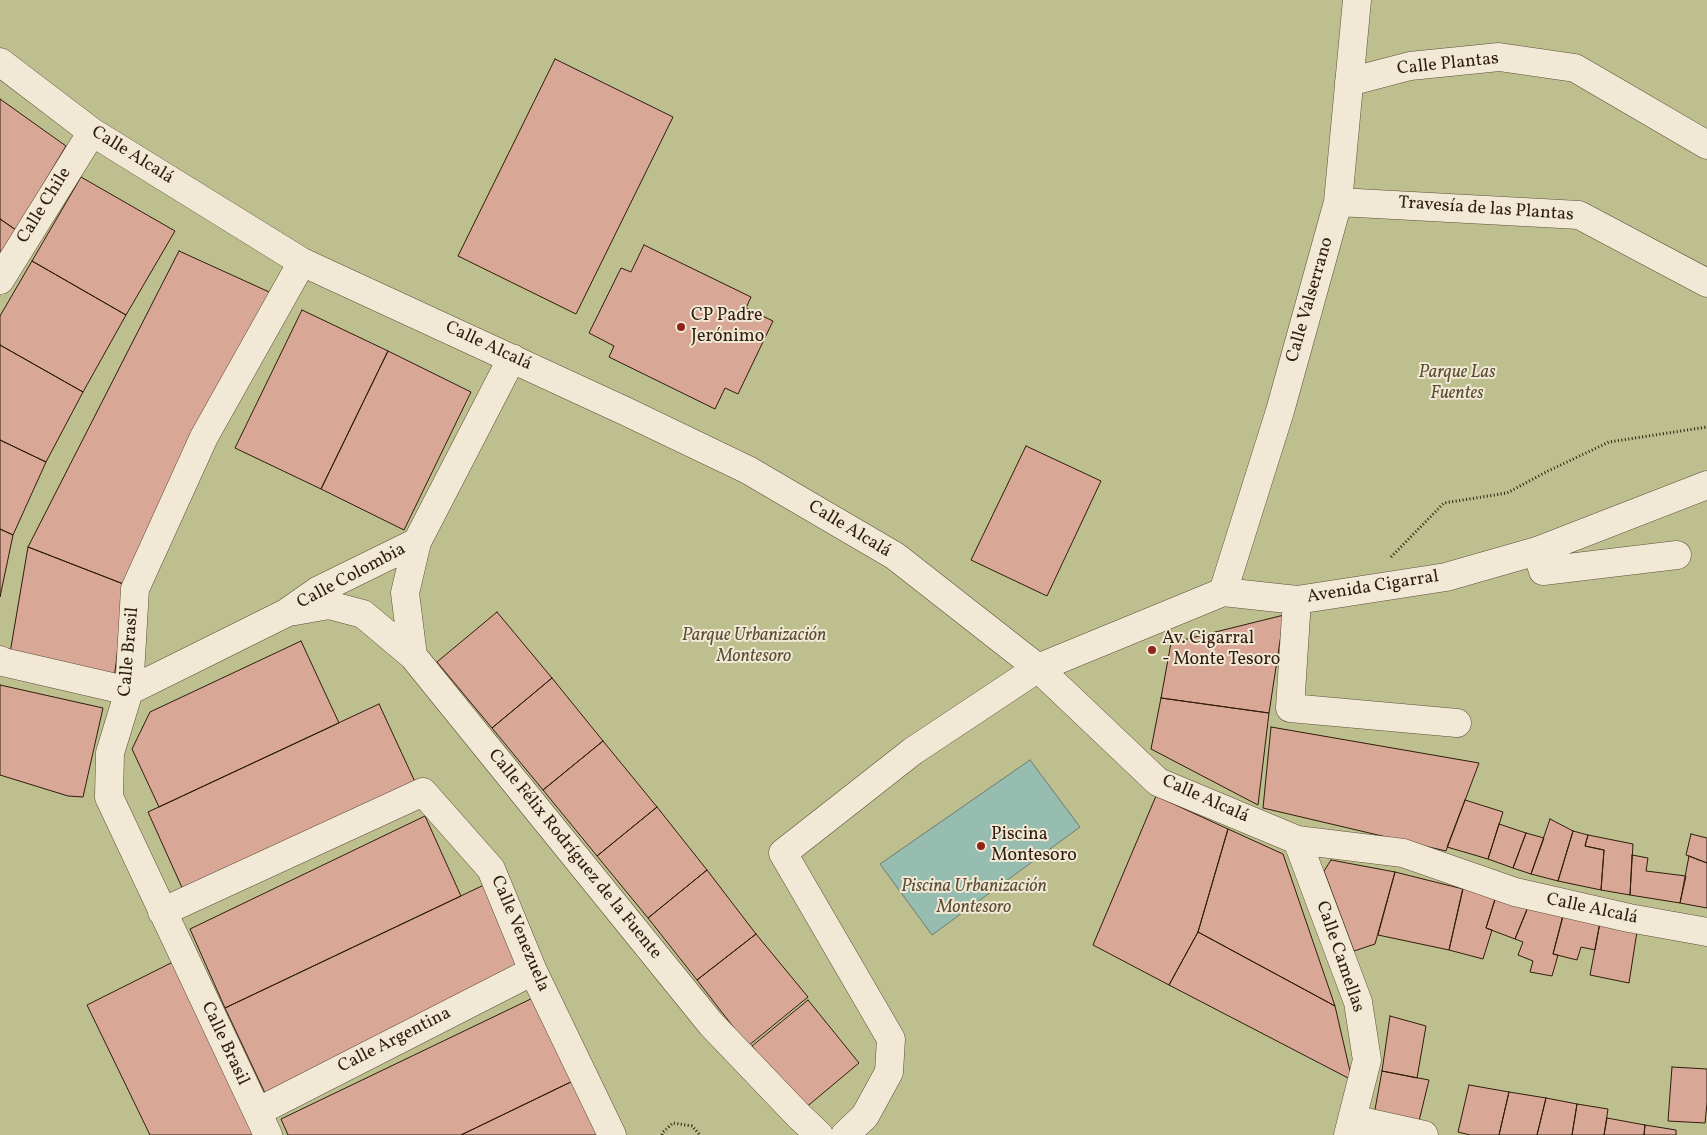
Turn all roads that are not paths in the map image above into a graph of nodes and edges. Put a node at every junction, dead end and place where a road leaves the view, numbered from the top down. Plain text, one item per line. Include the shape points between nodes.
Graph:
1 (1357, 0) edge
2 (0, 62) edge
3 (1350, 82) junction
4 (92, 132) junction
5 (1707, 145) edge
6 (1338, 202) junction
7 (302, 262) junction
8 (0, 280) edge
9 (1707, 282) edge
10 (512, 358) junction
11 (1707, 484) edge
12 (416, 542) junction
13 (1537, 551) junction
14 (1677, 555) dead end
15 (1223, 592) junction
16 (1296, 600) junction
17 (286, 613) junction
18 (413, 656) junction
19 (0, 660) edge
20 (1038, 668) junction
21 (129, 691) junction
22 (1457, 723) dead end
23 (1297, 840) junction
24 (162, 912) junction
25 (1707, 932) edge
26 (533, 971) junction
27 (262, 1123) edge
28 (794, 1125) edge
29 (1350, 1127) edge
30 (612, 1135) edge
31 (819, 1135) edge
32 (844, 1135) edge
33 (1424, 1135) edge

1 - 3 street, Calle Valserrano
2 - 4 street, Calle Alcalá
3 - 5 street, Calle Plantas via 1410,66 1499,57 1575,68
3 - 6 street, Calle Valserrano
4 - 7 street, Calle Alcalá
4 - 8 street, Calle Chile
6 - 9 street, Travesía de las Plantas via 1579,214
6 - 15 street, Calle Valserrano via 1280,411
7 - 10 street, Calle Alcalá
7 - 21 street, Calle Brasil via 204,436 135,589
10 - 12 street, Calle Colombia
10 - 20 street, Calle Alcalá via 748,470 895,556
11 - 13 street, Avenida Cigarral
12 - 17 street, Calle Colombia via 319,590
12 - 18 street via 405,593
13 - 14 street via 1543,571
13 - 16 street, Avenida Cigarral via 1446,577
15 - 16 street, Avenida Cigarral
15 - 20 street, Avenida Cigarral
16 - 22 street via 1290,708
17 - 18 street, Calle Félix Rodríguez de la Fuente via 329,605 363,614
17 - 21 street, Calle Colombia
18 - 28 street, Calle Félix Rodríguez de la Fuente
19 - 21 street
20 - 23 street, Calle Alcalá via 1158,782
20 - 32 street, Avenida Cigarral via 912,751 783,854 890,1039 888,1072 865,1116
21 - 24 street, Calle Brasil via 110,753 108,797
23 - 25 street, Calle Alcalá via 1403,853 1514,892
23 - 29 street, Calle Camellas via 1358,1002 1367,1060
24 - 26 street, Calle Venezuela via 423,792 491,869
24 - 27 street, Calle Brasil
26 - 27 street, Calle Argentina
26 - 30 street, Calle Venezuela
28 - 31 street, Calle Félix Rodríguez de la Fuente
29 - 33 street

